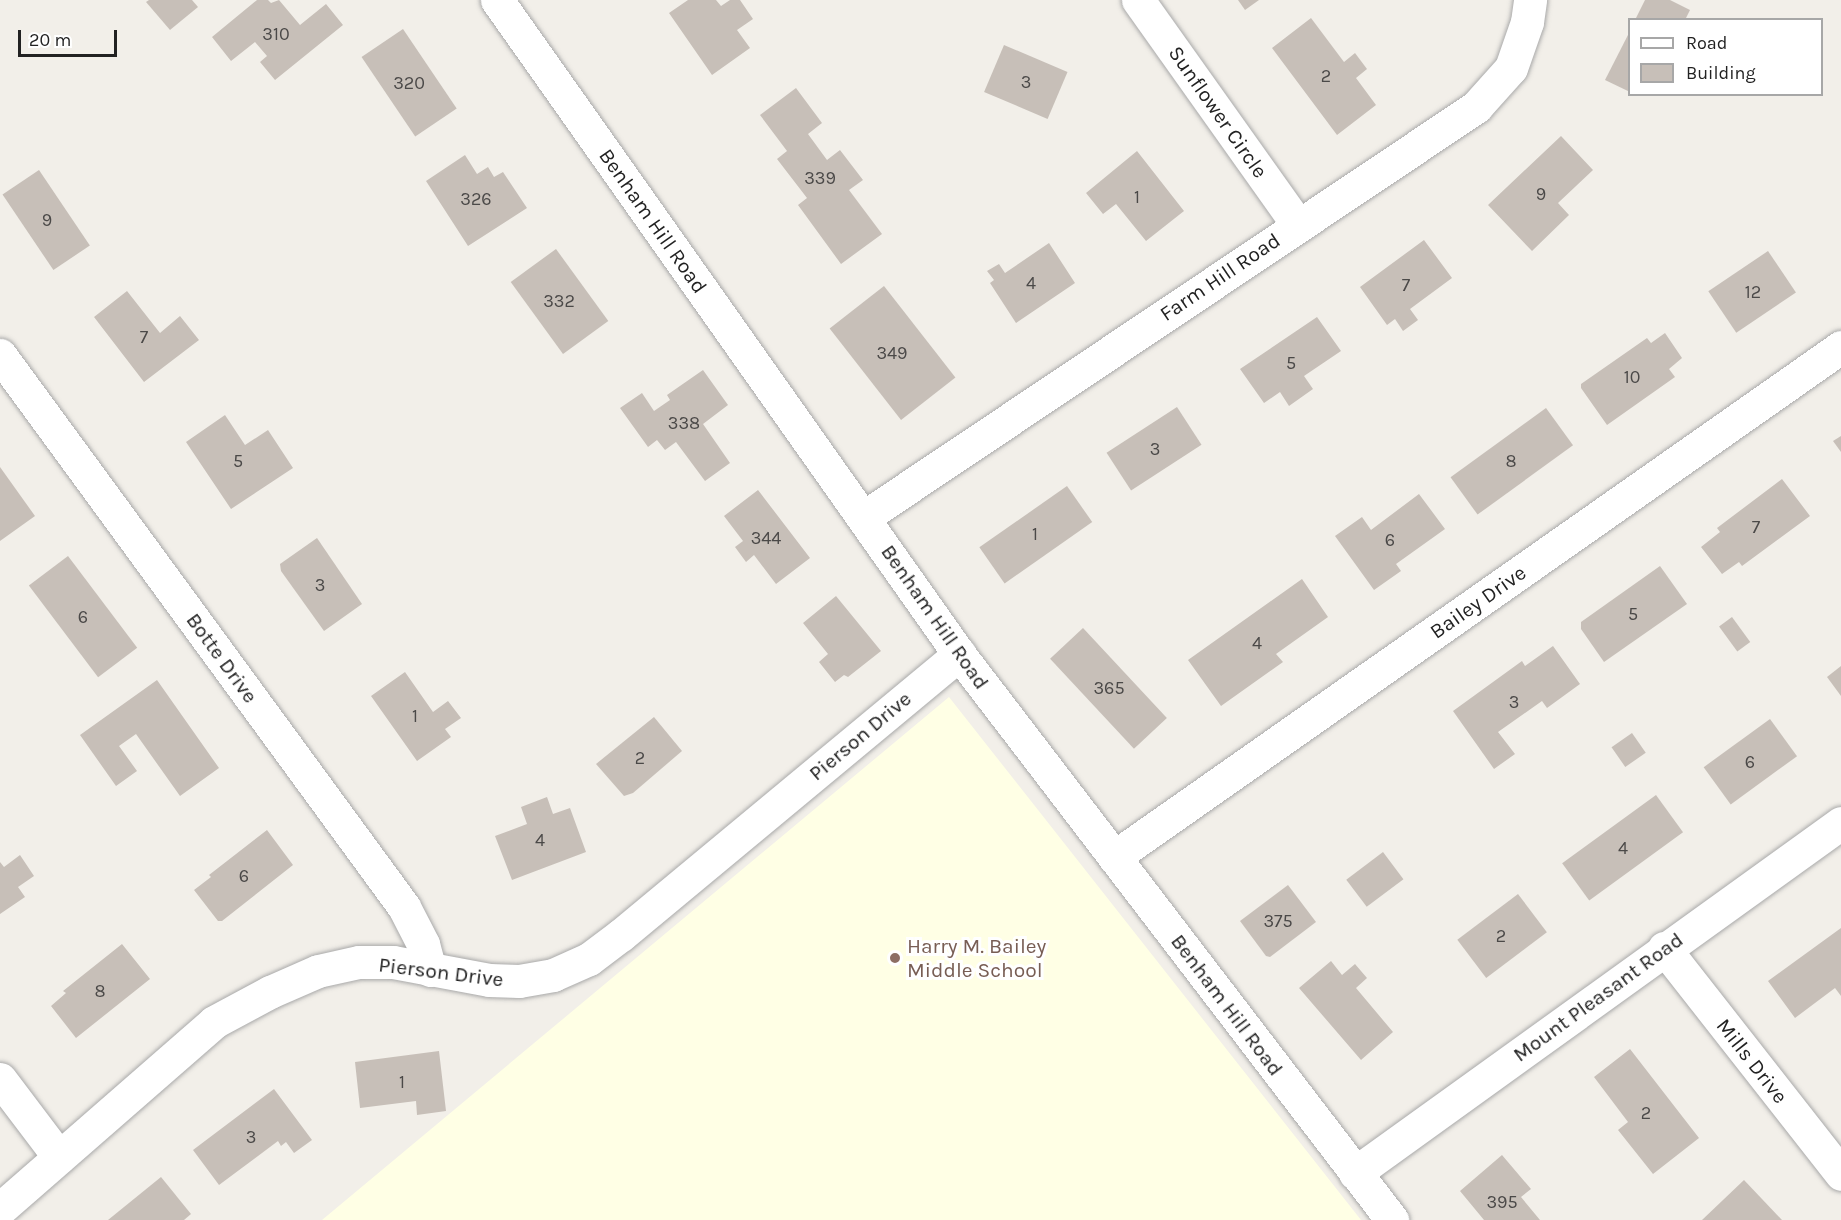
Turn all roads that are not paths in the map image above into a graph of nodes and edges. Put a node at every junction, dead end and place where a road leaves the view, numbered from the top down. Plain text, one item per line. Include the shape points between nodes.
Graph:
1 (497, 0) edge
2 (1138, 0) edge
3 (1530, 0) edge
4 (1298, 225) junction
5 (1841, 347) edge
6 (0, 355) edge
7 (864, 518) junction
8 (959, 654) junction
9 (1841, 823) edge
10 (1114, 857) junction
11 (1665, 948) junction
12 (430, 970) junction
13 (0, 1080) edge
14 (59, 1158) junction
15 (1355, 1173) junction
16 (1841, 1174) edge
17 (0, 1209) edge
18 (1392, 1220) edge

1 - 7 street, Benham Hill Road
2 - 4 street, Sunflower Circle
3 - 4 street, Farm Hill Road via 1527,22 1511,68 1476,107
4 - 7 street, Farm Hill Road
5 - 10 street, Bailey Drive
6 - 12 street, Botte Drive via 404,907 423,944
7 - 8 street, Benham Hill Road
8 - 10 street, Benham Hill Road
8 - 12 street, Pierson Drive via 589,959 553,975 519,981
9 - 11 street, Mount Pleasant Road
10 - 15 street, Benham Hill Road
11 - 15 street, Mount Pleasant Road
11 - 16 street, Mills Drive
12 - 14 street, Pierson Drive via 393,962 359,962 318,971 270,992 214,1022
13 - 14 street
14 - 17 street, Pierson Drive
15 - 18 street, Benham Hill Road

